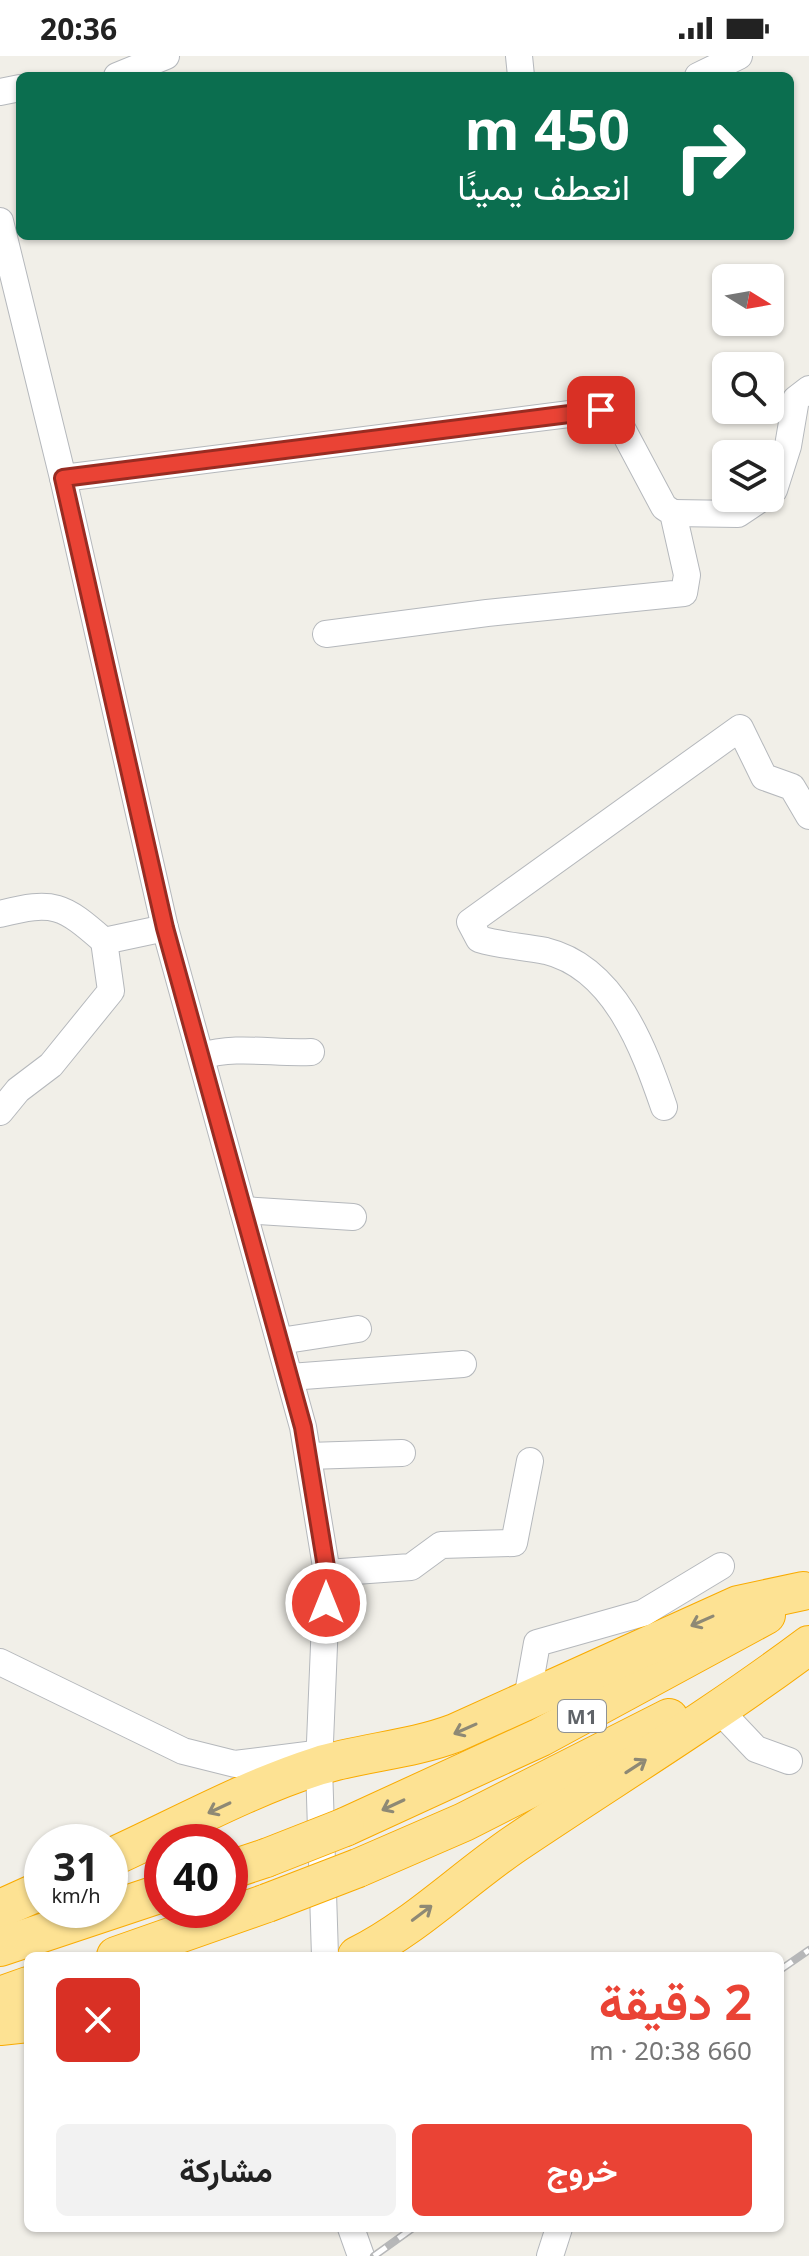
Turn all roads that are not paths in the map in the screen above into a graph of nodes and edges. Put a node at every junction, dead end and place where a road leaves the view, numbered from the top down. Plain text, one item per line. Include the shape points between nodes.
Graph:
1 (166, 56) edge
2 (739, 56) edge
3 (127, 72) edge
4 (706, 72) edge
5 (0, 221) edge
6 (809, 389) edge
7 (784, 459) edge
8 (63, 478) junction
9 (741, 512) edge
10 (673, 513) junction
11 (326, 634) dead end
12 (809, 816) edge
13 (0, 914) edge
14 (165, 928) junction
15 (104, 941) junction
16 (311, 1052) dead end
17 (201, 1056) junction
18 (664, 1107) dead end
19 (0, 1112) edge
20 (243, 1210) junction
21 (353, 1217) dead end
22 (358, 1329) dead end
23 (280, 1341) junction
24 (463, 1364) dead end
25 (290, 1377) junction
26 (402, 1453) dead end
27 (308, 1456) junction
28 (530, 1461) dead end
29 (721, 1566) dead end
30 (327, 1573) junction
31 (806, 1589) edge
32 (809, 1644) edge
33 (0, 1662) edge
34 (527, 1699) junction
35 (720, 1711) junction
36 (319, 1760) junction
37 (789, 1761) dead end
38 (128, 1850) edge
39 (248, 1864) edge
40 (24, 1898) edge
41 (144, 1899) edge
42 (0, 1909) edge
43 (0, 1947) edge
44 (127, 1952) edge
45 (325, 1952) edge
46 (363, 1952) edge
47 (24, 1987) edge
48 (0, 1996) edge
49 (24, 2023) edge
50 (0, 2026) edge
51 (352, 2232) edge
52 (558, 2232) edge
53 (361, 2256) edge
54 (550, 2256) edge

1 - 3 street
2 - 4 street
5 - 8 street
6 - 7 street via 796,399
8 - 10 street via 601,410 616,417 664,507
8 - 14 street
9 - 10 street
10 - 11 street via 687,575 684,593
12 - 18 street via 792,787 764,777 740,728 470,922 479,939 548,951 584,969 641,1041
13 - 15 street via 39,904 73,913
14 - 15 street
14 - 17 street
15 - 19 street via 111,991 51,1065
16 - 17 street via 228,1048
17 - 20 street
20 - 21 street
20 - 23 street
22 - 23 street
23 - 25 street
24 - 25 street
25 - 27 street
26 - 27 street
27 - 30 street
28 - 30 street via 514,1543 441,1545 411,1567
29 - 34 street via 643,1613 537,1643
30 - 36 street
31 -> 34 highway via 738,1605
31 -> 39 highway, M1, bridge via 745,1629 541,1737 345,1827
32 - 35 highway
32 - 44 highway, M1, bridge via 575,1768 358,1868
33 - 36 street via 183,1751 235,1764
34 -> 36 highway via 432,1742
35 - 37 street via 756,1749
46 -> 35 highway via 515,1844
36 -> 38 highway
36 - 45 street
40 - 42 highway
41 - 43 highway
47 - 48 highway
49 - 50 highway
51 - 53 street
52 - 54 street

